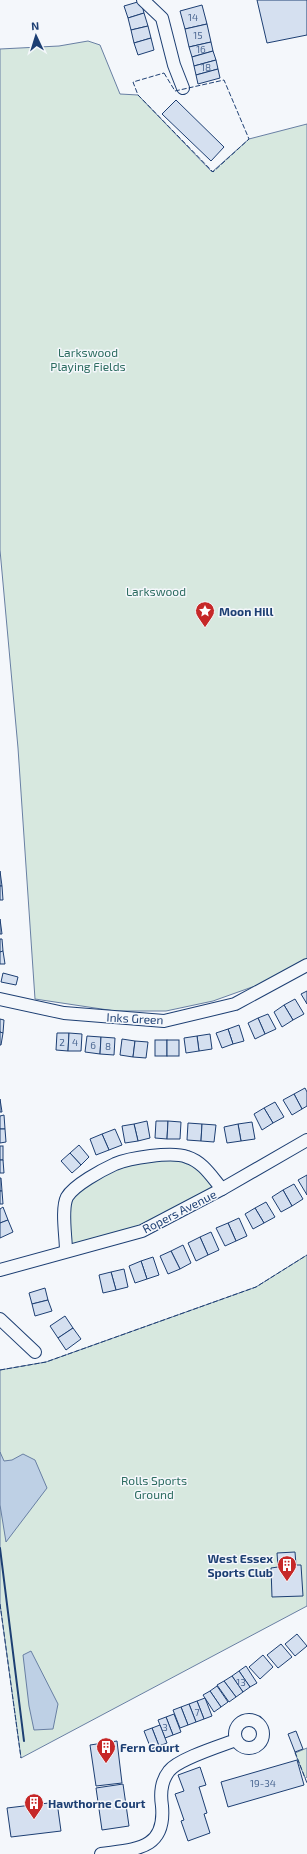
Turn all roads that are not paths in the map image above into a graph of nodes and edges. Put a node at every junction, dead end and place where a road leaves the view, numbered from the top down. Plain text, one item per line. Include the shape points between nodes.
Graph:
1 (143, 0) edge
2 (183, 88) dead end
3 (307, 965) edge
4 (0, 999) edge
5 (307, 1140) edge
6 (222, 1189) junction
7 (66, 1251) junction
8 (0, 1270) edge
9 (0, 1319) edge
10 (35, 1352) dead end
11 (236, 1740) dead end
12 (101, 1854) edge

1 - 2 street via 162,18 174,66
3 - 4 street, Inks Green via 235,1004 164,1021 64,1012
5 - 6 street, Ropers Avenue
6 - 7 street, Ropers Avenue via 142,1230
6 - 7 street, Ropers Avenue via 203,1165 186,1156 153,1155 115,1164 76,1186 67,1197
7 - 8 street, Ropers Avenue
9 - 10 street
11 - 12 street via 178,1763 170,1770 160,1793 163,1819 155,1840 129,1850

